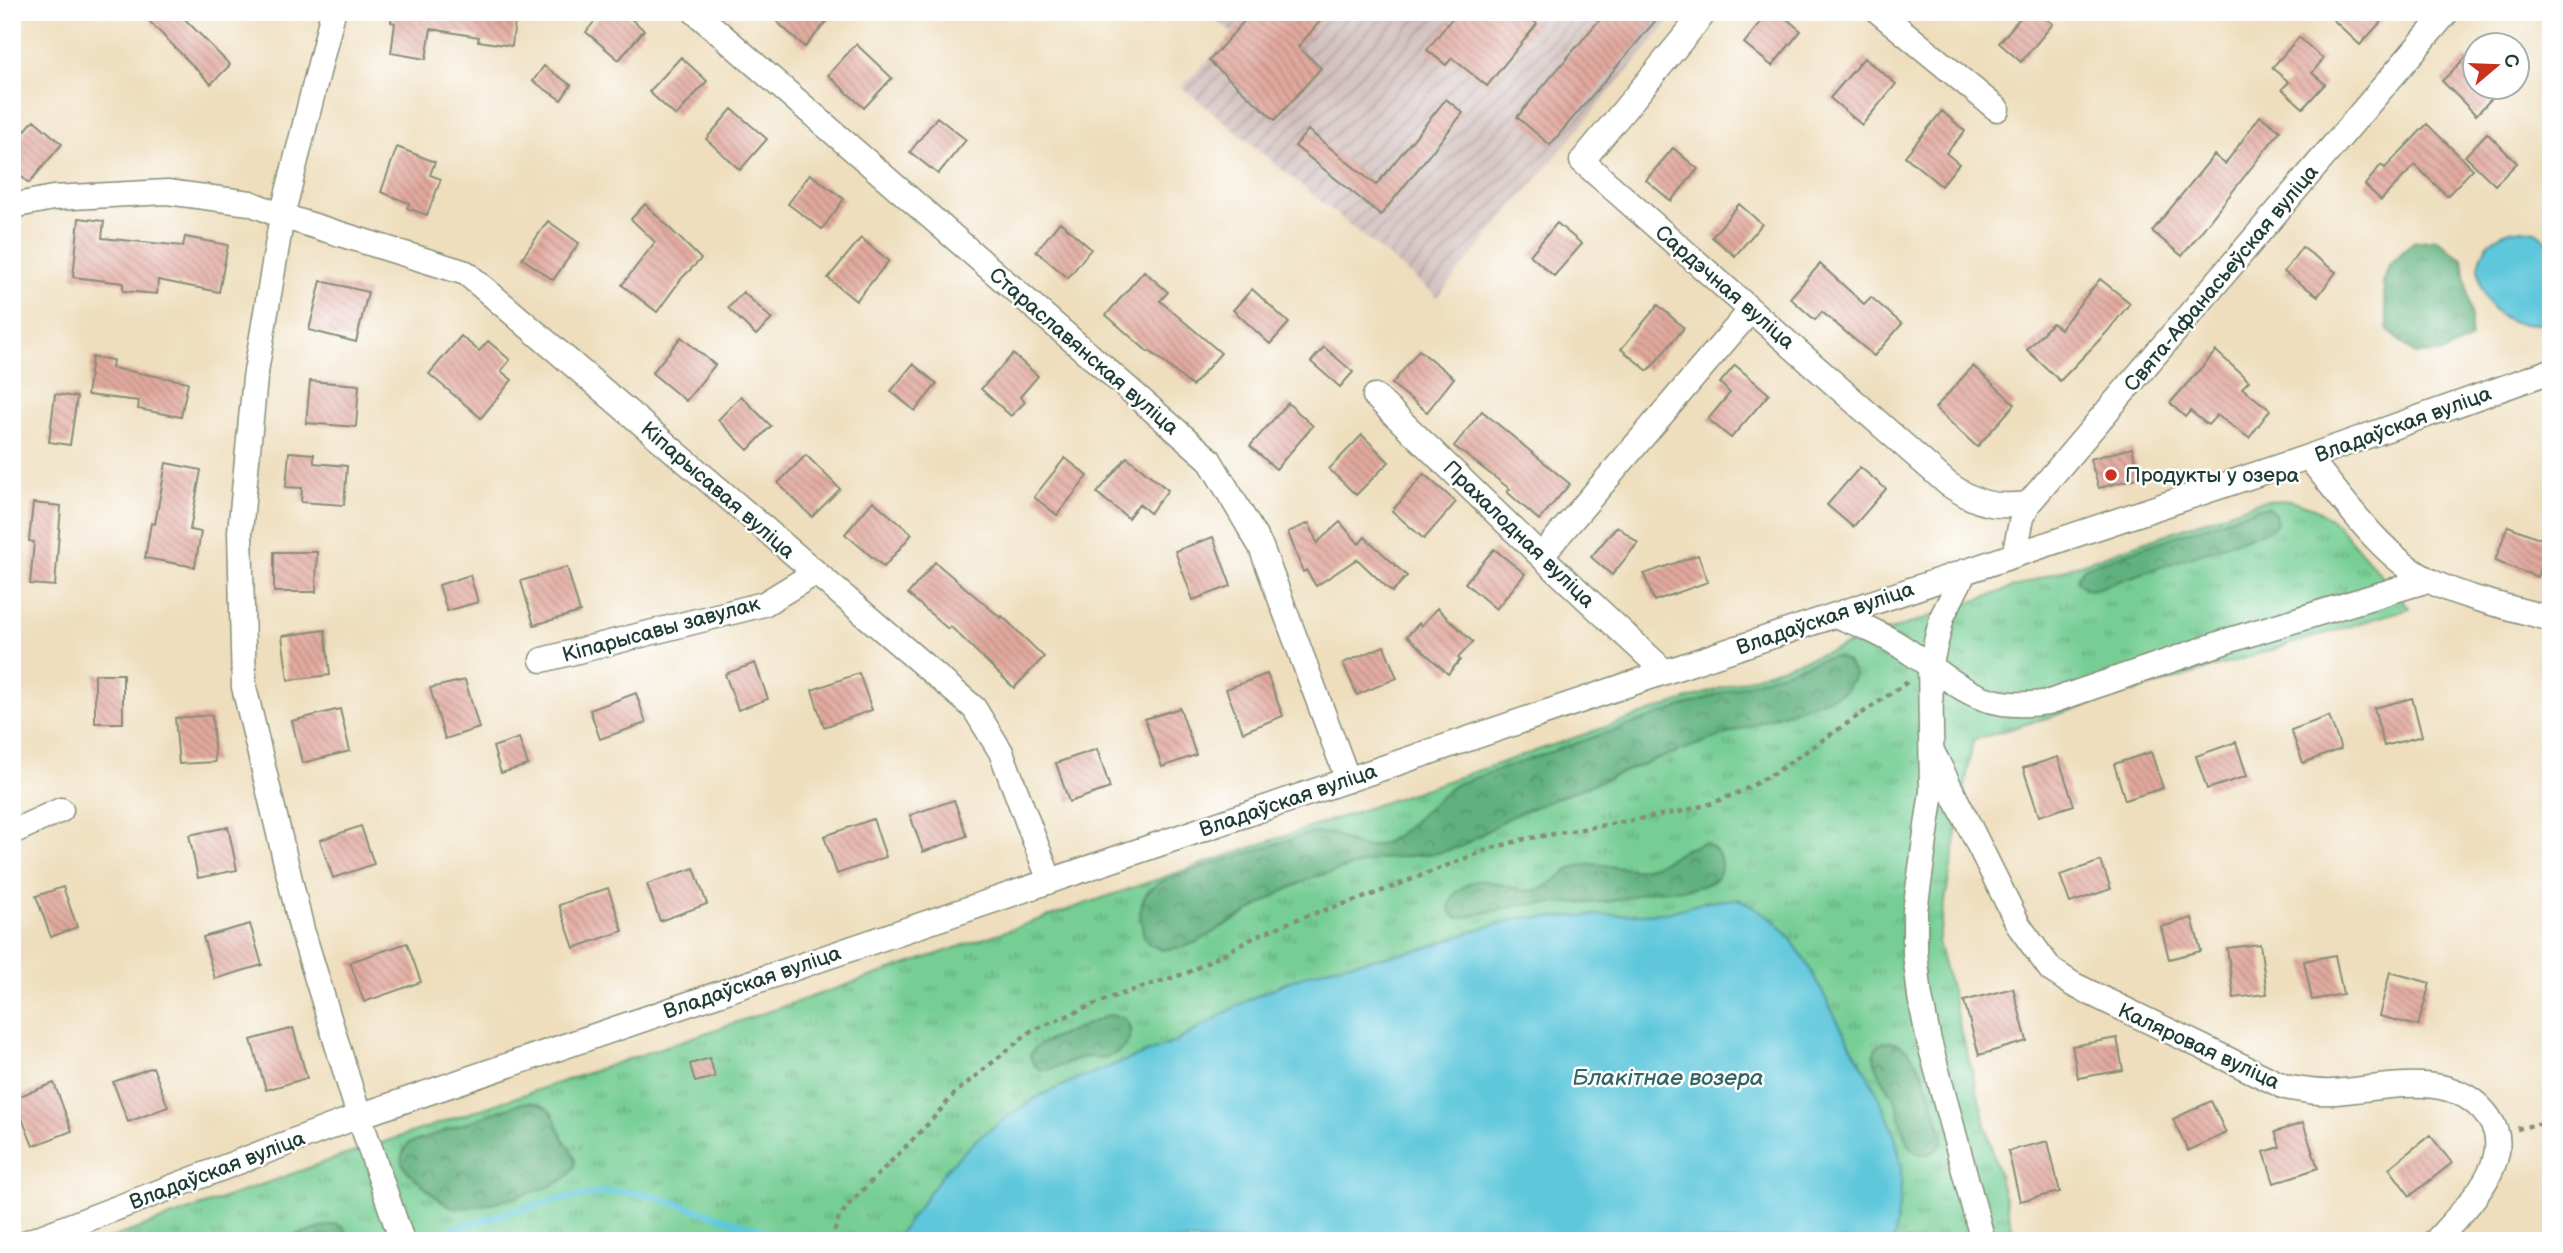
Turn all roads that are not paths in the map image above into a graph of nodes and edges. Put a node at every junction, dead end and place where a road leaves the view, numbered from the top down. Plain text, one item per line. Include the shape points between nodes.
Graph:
1 (333, 12) edge
2 (695, 12) edge
3 (1705, 12) edge
4 (1879, 12) edge
5 (2447, 12) edge
6 (1997, 109) dead end
7 (12, 206) edge
8 (282, 216) junction
9 (1751, 310) junction
10 (2551, 371) edge
11 (1375, 396) dead end
12 (2308, 457) junction
13 (2028, 504) junction
14 (2014, 555) junction
15 (1541, 556) junction
16 (1965, 571) junction
17 (816, 573) junction
18 (2428, 580) junction
19 (1835, 615) junction
20 (2551, 619) edge
21 (542, 660) dead end
22 (1930, 667) junction
23 (1665, 672) junction
24 (1933, 753) junction
25 (1348, 780) junction
26 (61, 810) dead end
27 (12, 832) edge
28 (1050, 881) junction
29 (359, 1116) junction
30 (30, 1241) edge
31 (402, 1241) edge
32 (1983, 1241) edge
33 (2436, 1241) edge

1 - 8 street
2 - 25 street, Стараславянская вуліца via 1209,460 1261,547
3 - 9 street, Сардэчная вуліца via 1582,160
4 - 6 street
5 - 13 street, Свята-Афанасьеўская вуліца
7 - 8 street, Кіпарысавая вуліца via 53,198 167,192 250,202
8 - 17 street, Кіпарысавая вуліца via 466,273
8 - 29 street via 255,378 240,532 244,687 302,930
9 - 13 street, Сардэчная вуліца via 1948,484 1988,506
9 - 15 street
10 - 12 street, Владаўская вуліца
11 - 15 street, Прахалодная вуліца
12 - 14 street, Владаўская вуліца
12 - 18 street via 2379,541
13 - 14 street, Свята-Афанасьеўская вуліца
14 - 16 street, Владаўская вуліца
15 - 23 street, Прахалодная вуліца
16 - 19 street, Владаўская вуліца
16 - 22 street via 1942,617
17 - 21 street, Кіпарысавы завулак via 764,604
17 - 28 street, Кіпарысавая вуліца via 974,709 1001,752
18 - 20 street
18 - 22 street via 2038,704 1986,701
19 - 22 street via 1886,637
19 - 23 street, Владаўская вуліца
22 - 24 street
23 - 25 street, Владаўская вуліца
24 - 32 street via 1915,911 1915,953 1920,997
24 - 33 street, Каляровая вуліца via 2019,926 2051,970 2074,985 2285,1087 2333,1092 2410,1084 2454,1090 2483,1109 2497,1136 2492,1171
25 - 28 street, Владаўская вуліца
26 - 27 street
28 - 29 street, Владаўская вуліца
29 - 30 street, Владаўская вуліца
29 - 31 street

